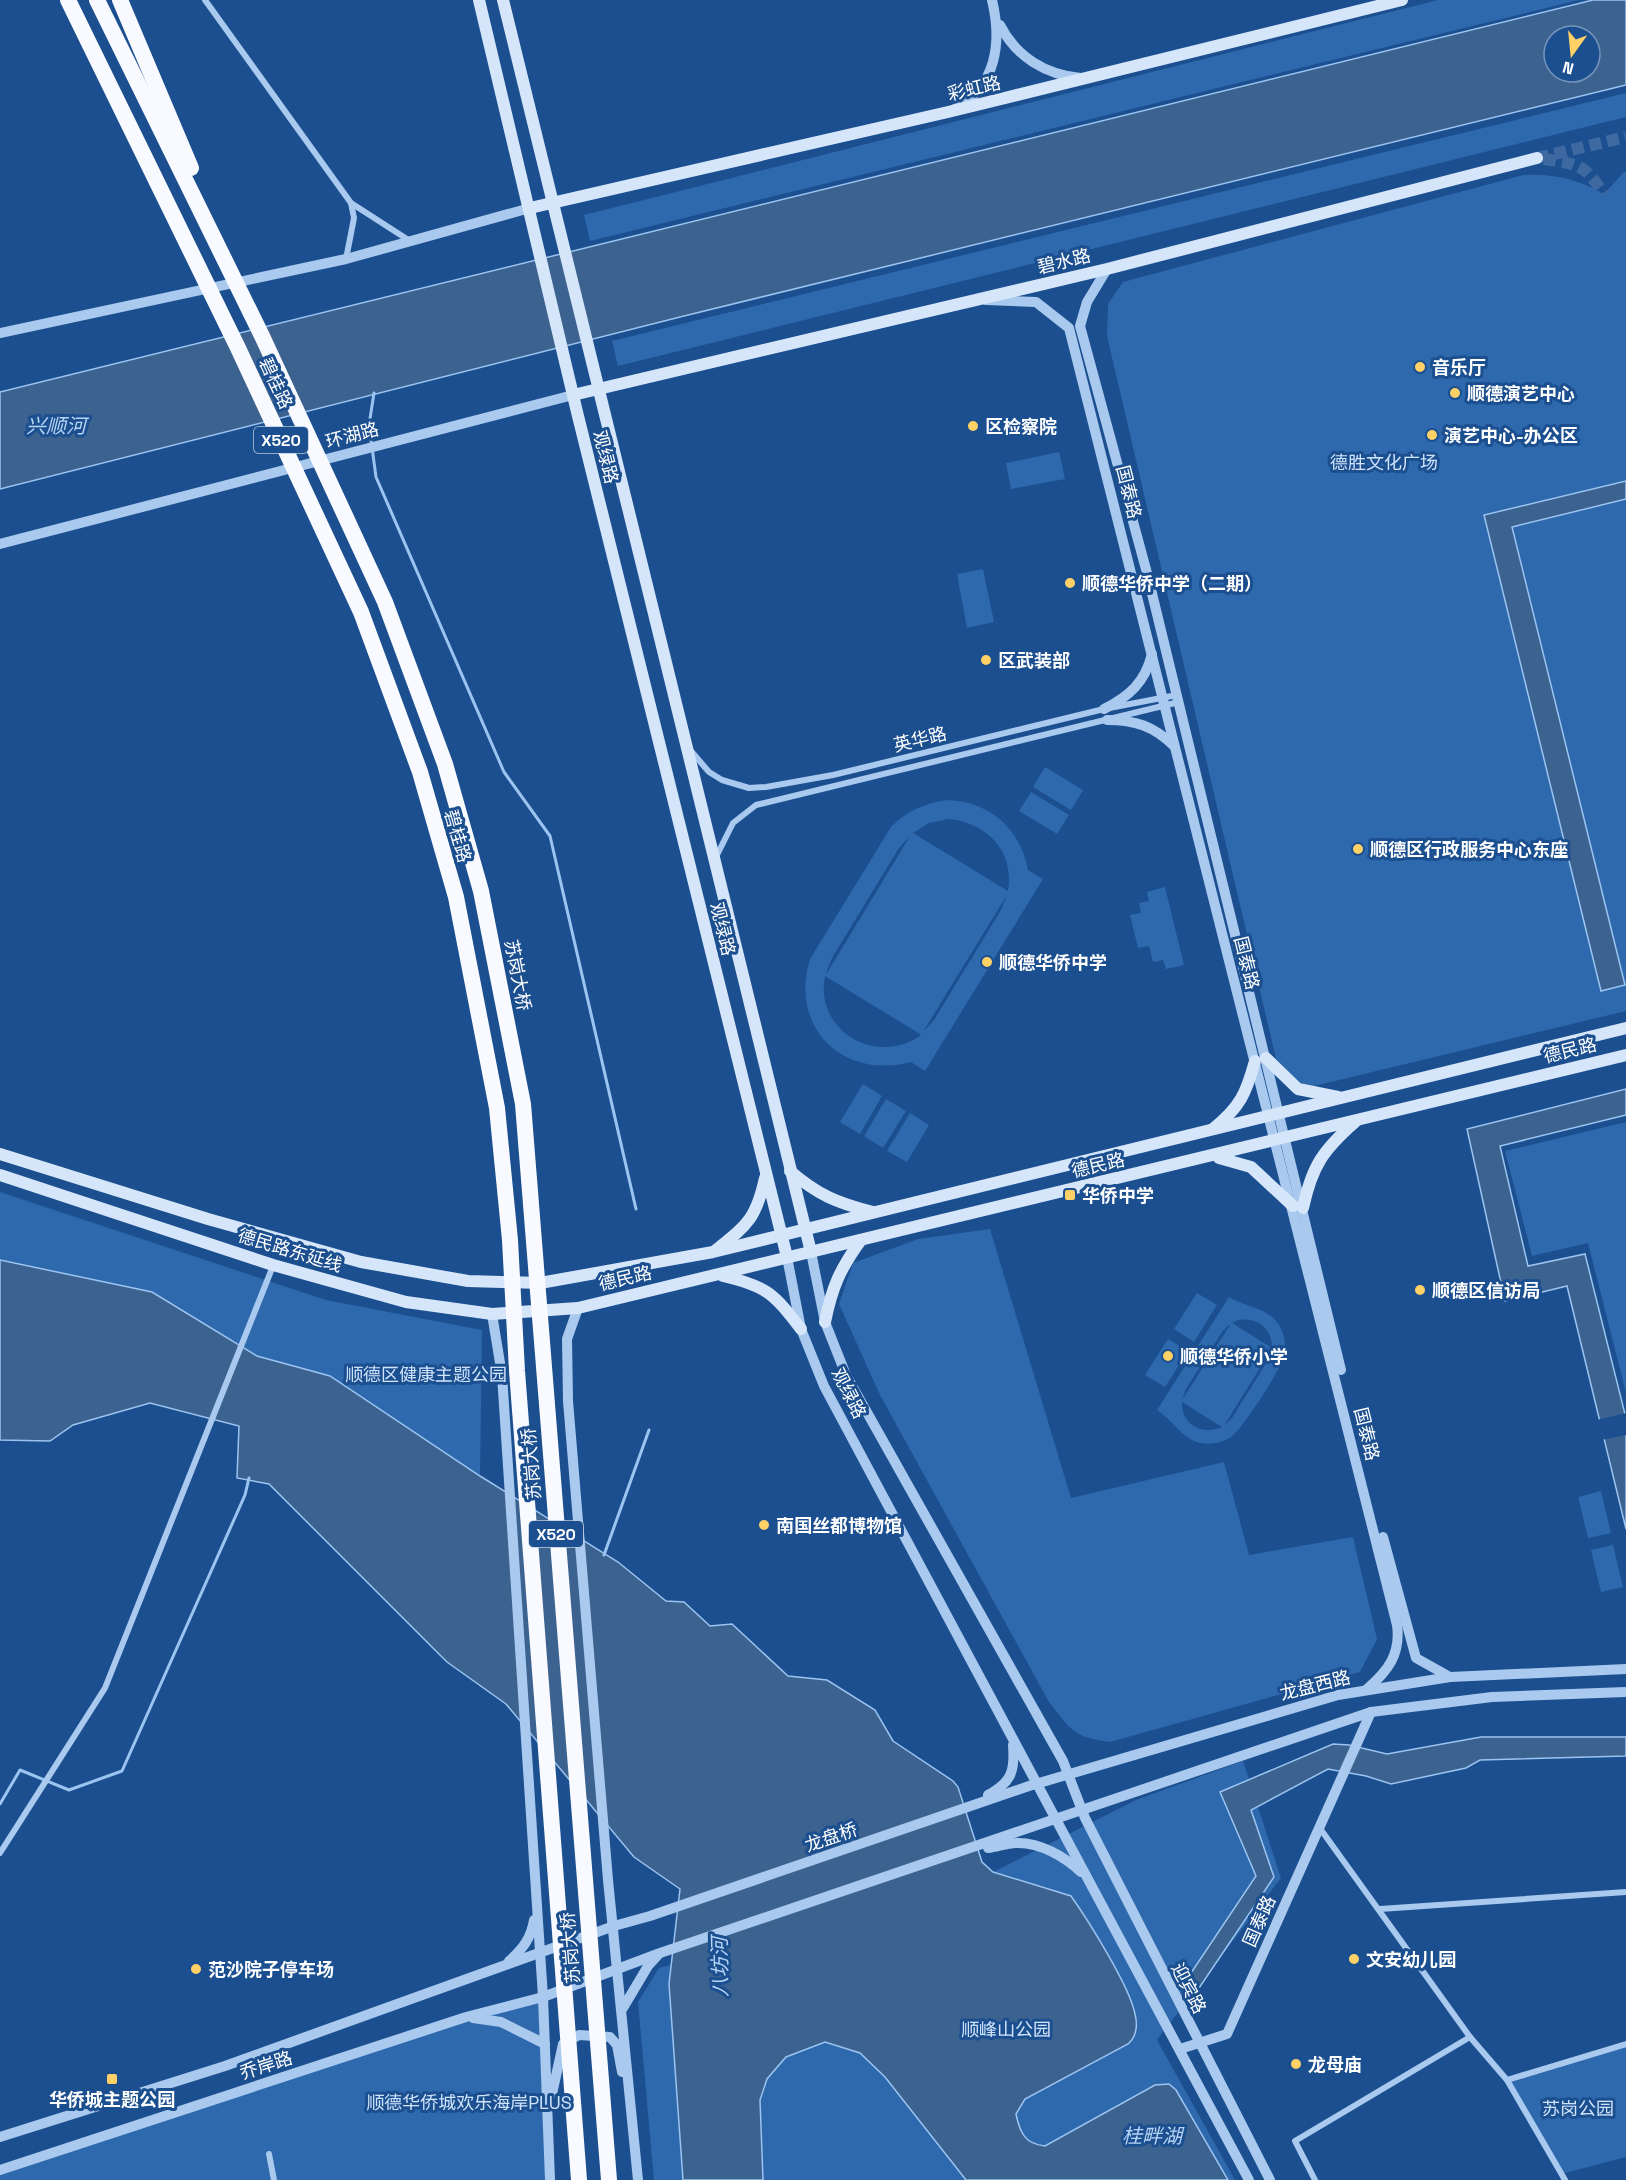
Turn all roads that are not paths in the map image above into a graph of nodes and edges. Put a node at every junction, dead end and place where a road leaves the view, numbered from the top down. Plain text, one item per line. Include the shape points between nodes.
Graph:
1 (68, 0) edge
2 (97, 0) edge
3 (120, 0) edge
4 (206, 0) edge
5 (479, 0) edge
6 (503, 0) edge
7 (992, 0) edge
8 (1402, 0) edge
9 (997, 20) junction
10 (1095, 77) junction
11 (948, 112) junction
12 (1537, 158) tunnel mouth
13 (351, 203) junction
14 (552, 203) junction
15 (530, 208) junction
16 (410, 241) junction
17 (346, 259) junction
18 (1107, 269) junction
19 (983, 300) junction
20 (0, 333) edge
21 (273, 359) junction
22 (597, 390) junction
23 (573, 395) junction
24 (0, 544) edge
25 (1152, 650) junction
26 (1178, 698) junction
27 (1165, 701) junction
28 (1106, 714) junction
29 (684, 743) junction
30 (1176, 748) junction
31 (714, 862) junction
32 (481, 891) joint
33 (456, 897) joint
34 (1626, 1028) edge
35 (1626, 1055) edge
36 (1261, 1059) junction
37 (1345, 1098) junction
38 (1276, 1115) junction
39 (1356, 1121) junction
40 (1210, 1131) junction
41 (1281, 1139) junction
42 (0, 1154) edge
43 (1208, 1157) junction
44 (790, 1171) junction
45 (0, 1175) edge
46 (766, 1177) junction
47 (1298, 1207) junction
48 (874, 1213) junction
49 (805, 1230) junction
50 (781, 1235) junction
51 (861, 1240) junction
52 (713, 1252) junction
53 (811, 1252) junction
54 (787, 1257) junction
55 (273, 1265) junction
56 (719, 1275) junction
57 (578, 1308) junction
58 (492, 1314) junction
59 (825, 1322) junction
60 (801, 1329) junction
61 (1626, 1669) edge
62 (1450, 1677) junction
63 (1366, 1690) junction
64 (1626, 1692) edge
65 (1371, 1712) junction
66 (1013, 1739) junction
67 (1068, 1774) junction
68 (1037, 1784) junction
69 (1022, 1789) joint
70 (1082, 1809) junction
71 (956, 1812) junction
72 (1056, 1819) junction
73 (1319, 1826) junction
74 (0, 1853) edge
75 (949, 1855) junction
76 (1087, 1878) junction
77 (1626, 1892) edge
78 (536, 1904) junction
79 (1380, 1909) junction
80 (614, 1926) junction
81 (540, 1953) junction
82 (660, 1953) junction
83 (502, 1967) junction
84 (619, 1969) junction
85 (543, 1996) junction
86 (623, 2008) junction
87 (466, 2017) junction
88 (1470, 2037) junction
89 (545, 2044) junction
90 (1199, 2044) junction
91 (1626, 2044) edge
92 (1180, 2049) junction
93 (1507, 2080) junction
94 (632, 2110) junction
95 (548, 2119) junction
96 (0, 2137) edge
97 (269, 2154) dead end
98 (0, 2170) edge
99 (274, 2180) edge
100 (550, 2180) edge
101 (579, 2180) edge
102 (609, 2180) edge
103 (639, 2180) edge
104 (1249, 2180) edge
105 (1270, 2180) edge
106 (1315, 2180) edge
107 (1565, 2180) edge

1 - 33 highway, 碧桂路 / X520, bridge via 238,348 361,612 420,772
2 - 21 highway, 碧桂路 / X520, bridge
3 - 21 highway, bridge
4 - 13 street
5 - 15 main road, 观绿路
6 - 14 main road, 观绿路
7 - 9 street
8 - 10 main road, 彩虹路
9 - 10 street via 1013,45 1036,65 1064,76
9 - 11 street via 998,48 989,75 972,97
10 - 11 main road, 彩虹路
11 - 14 main road, 彩虹路
12 - 18 main road, 碧水路
13 - 16 street
13 - 17 street via 354,218
14 - 15 main road, 彩虹路
14 - 22 main road, 观绿路
15 - 16 street
15 - 23 main road, 观绿路
16 - 17 street
17 - 20 street
18 - 19 main road, 碧水路
18 - 26 street, 国泰路 via 1087,303 1080,326
19 - 22 main road, 碧水路
19 - 25 street, 国泰路 via 1036,302 1069,328
21 - 32 highway, 碧桂路 / X520, bridge via 385,602 445,764
22 - 23 main road, 碧水路
22 - 29 main road, 观绿路
23 - 24 street, 环湖路
23 - 46 main road, 观绿路
25 - 27 street, 国泰路
25 - 28 street via 1148,670 1132,693
26 - 27 street, 英华路
26 - 36 street, 国泰路
27 - 28 street, 英华路
27 - 28 street, 英华路
27 - 30 street, 国泰路
28 - 29 street, 英华路 via 833,775 749,788 716,776
28 - 30 street via 1149,726
28 - 31 street, 英华路 via 756,804 733,823
29 - 31 main road, 观绿路
30 - 36 street, 国泰路
31 - 44 main road, 观绿路
32 - 102 highway, 苏岗大桥 / X520, bridge via 523,1104
33 - 101 highway, 苏岗大桥 / X520, bridge via 497,1108 510,1240
34 - 37 main road, 德民路东延线
35 - 39 main road, 德民路
36 - 37 main road via 1298,1089
36 - 38 street, 国泰路
36 - 40 main road via 1242,1099
37 - 38 main road, 德民路东延线
38 - 40 main road, 德民路东延线
38 - 41 street, 国泰路
39 - 41 main road, 德民路
39 - 47 main road via 1318,1160
40 - 48 main road, 德民路东延线
41 - 43 main road, 德民路
41 - 47 street, 国泰路
42 - 52 main road, 德民路东延线 via 361,1262 468,1281 540,1283
43 - 47 main road via 1251,1167
43 - 51 main road, 德民路
44 - 48 main road via 812,1190 836,1202
44 - 49 main road, 观绿路
45 - 55 main road, 德民路东延线
46 - 50 main road, 观绿路
46 - 52 main road via 748,1224
47 - 62 street, 国泰路 via 1416,1658
47 - 63 street, 国泰路 via 1397,1625 1394,1658
48 - 49 main road, 德民路东延线
49 - 50 main road, 德民路东延线
49 - 53 main road, 观绿路
50 - 52 main road, 德民路东延线
50 - 54 main road, 观绿路
51 - 53 main road, 德民路
51 - 59 main road via 832,1287
53 - 54 main road, 德民路
53 - 59 street, 观绿路
54 - 56 main road, 德民路
54 - 60 street, 观绿路
55 - 58 main road, 德民路东延线 via 406,1302
55 - 74 street via 105,1688
56 - 57 main road, 德民路
56 - 60 main road via 755,1283 776,1297
57 - 58 main road, 德民路东延线
57 - 80 street via 567,1339 568,1401
58 - 78 street via 503,1399
59 - 67 street, 观绿路 via 846,1375
60 - 66 street, 观绿路 via 824,1386
61 - 62 street, 龙盘西路
62 - 63 street, 龙盘西路
63 - 67 street, 龙盘西路 via 1319,1700
64 - 65 street via 1492,1697
65 - 70 street
65 - 73 street, 国泰路
66 - 68 street, 观绿路
66 - 71 street via 1014,1768 1003,1787
67 - 68 street, 龙盘西路
67 - 70 street, 观绿路
68 - 69 street, 龙盘西路
68 - 72 street, 观绿路
69 - 71 street, 龙盘桥
70 - 72 street
70 - 90 street, 迎宾路
71 - 80 street, 龙盘桥
72 - 75 street
72 - 76 street, 观绿路
73 - 79 street
73 - 90 street, 国泰路 via 1227,2034
75 - 76 street via 1018,1843 1063,1856
75 - 82 street
76 - 92 street, 观绿路
77 - 79 street
78 - 81 street
78 - 83 street via 532,1932 523,1949
79 - 88 street
80 - 81 street, 乔岸路
80 - 84 street
81 - 83 street, 乔岸路
81 - 85 street
82 - 84 street, 乔岸路
82 - 86 street
83 - 96 street, 乔岸路 via 225,2066
84 - 85 street, 乔岸路
84 - 86 street
85 - 87 street, 乔岸路
85 - 89 street
86 - 94 street
87 - 89 street via 501,2022
87 - 98 street, 乔岸路
88 - 93 street
88 - 106 street via 1295,2140
89 - 95 street
90 - 92 street, 国泰路
90 - 105 street, 迎宾路
91 - 93 street
92 - 104 street, 观绿路
93 - 107 street
94 - 95 street via 617,2045 610,2037 579,2034 563,2044
94 - 103 street
95 - 100 street
97 - 99 street

